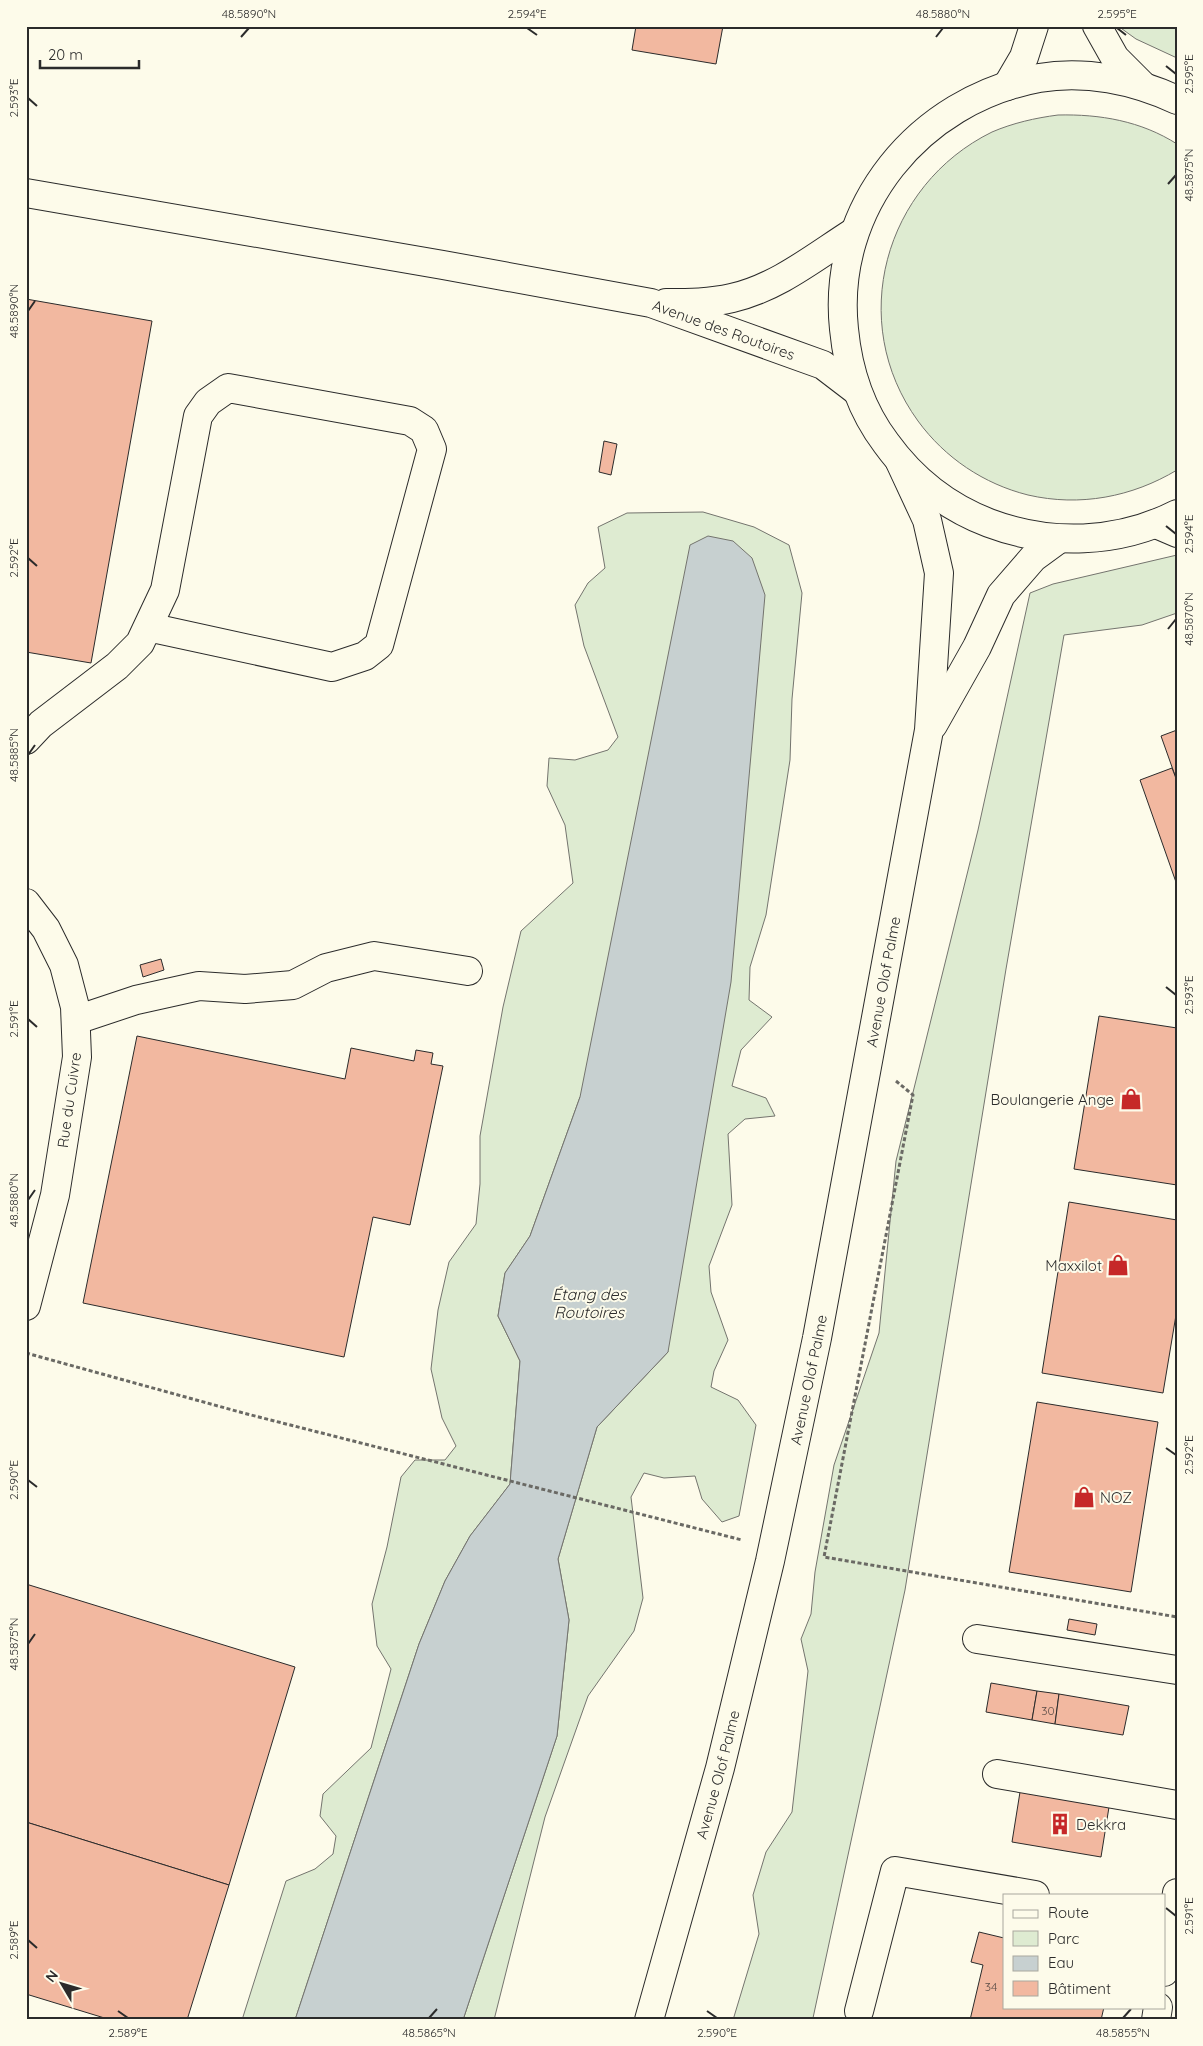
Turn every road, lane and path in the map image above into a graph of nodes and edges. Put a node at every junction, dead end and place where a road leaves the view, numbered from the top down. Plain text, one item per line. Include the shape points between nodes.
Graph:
1 (1034, 26) edge
2 (1097, 26) edge
3 (1007, 86) junction
4 (1143, 86) junction
5 (1177, 100) edge
6 (26, 193) edge
7 (854, 232) junction
8 (651, 303) junction
9 (857, 391) junction
10 (900, 462) junction
11 (1170, 524) edge
12 (1059, 539) junction
13 (148, 627) junction
14 (930, 730) junction
15 (26, 740) edge
16 (26, 903) edge
17 (468, 970) dead end
18 (76, 1020) junction
19 (891, 1077) dead end
20 (26, 1306) edge
21 (26, 1353) edge
22 (742, 1540) dead end
23 (1177, 1617) edge
24 (977, 1639) dead end
25 (1177, 1670) edge
26 (997, 1774) dead end
27 (1177, 1805) edge
28 (1029, 1894) edge
29 (1171, 1909) edge
30 (1166, 1954) edge
31 (859, 2011) dead end
32 (648, 2020) edge

1 - 3 main road via 1024,57
2 - 4 main road via 1115,58
3 - 4 main road via 1041,78 1075,76 1109,78
3 - 7 main road via 957,107 913,140 878,183
4 - 5 main road
6 - 8 main road
7 - 8 main road, Avenue des Routoires via 768,286 733,298 695,303
7 - 9 main road via 844,271 842,312 846,352
8 - 9 main road, Avenue des Routoires via 823,365
9 - 10 main road via 875,428
10 - 12 main road via 933,493 972,516 1014,532
10 - 14 main road, Avenue Olof Palme via 927,520 939,573
11 - 12 main road via 1108,537
12 - 14 main road, Avenue Olof Palme via 1033,558 1001,595 977,647
13 - 13 main road via 165,590 198,416 208,402 228,388 410,420 424,430 432,449 379,644 365,656 332,667
13 - 15 main road via 140,643 117,666 41,724
14 - 32 main road, Avenue Olof Palme via 817,1338 770,1561 720,1768
16 - 18 main road, Rue du Cuivre via 46,929 64,965
17 - 18 main road via 374,956 326,968 293,985 245,989 199,986 136,1000
18 - 20 main road, Rue du Cuivre via 77,1057 55,1195
19 - 23 path via 913,1095 824,1557
21 - 22 path via 247,1414
24 - 25 main road
26 - 27 main road
28 - 31 main road via 895,1871
29 - 30 main road

